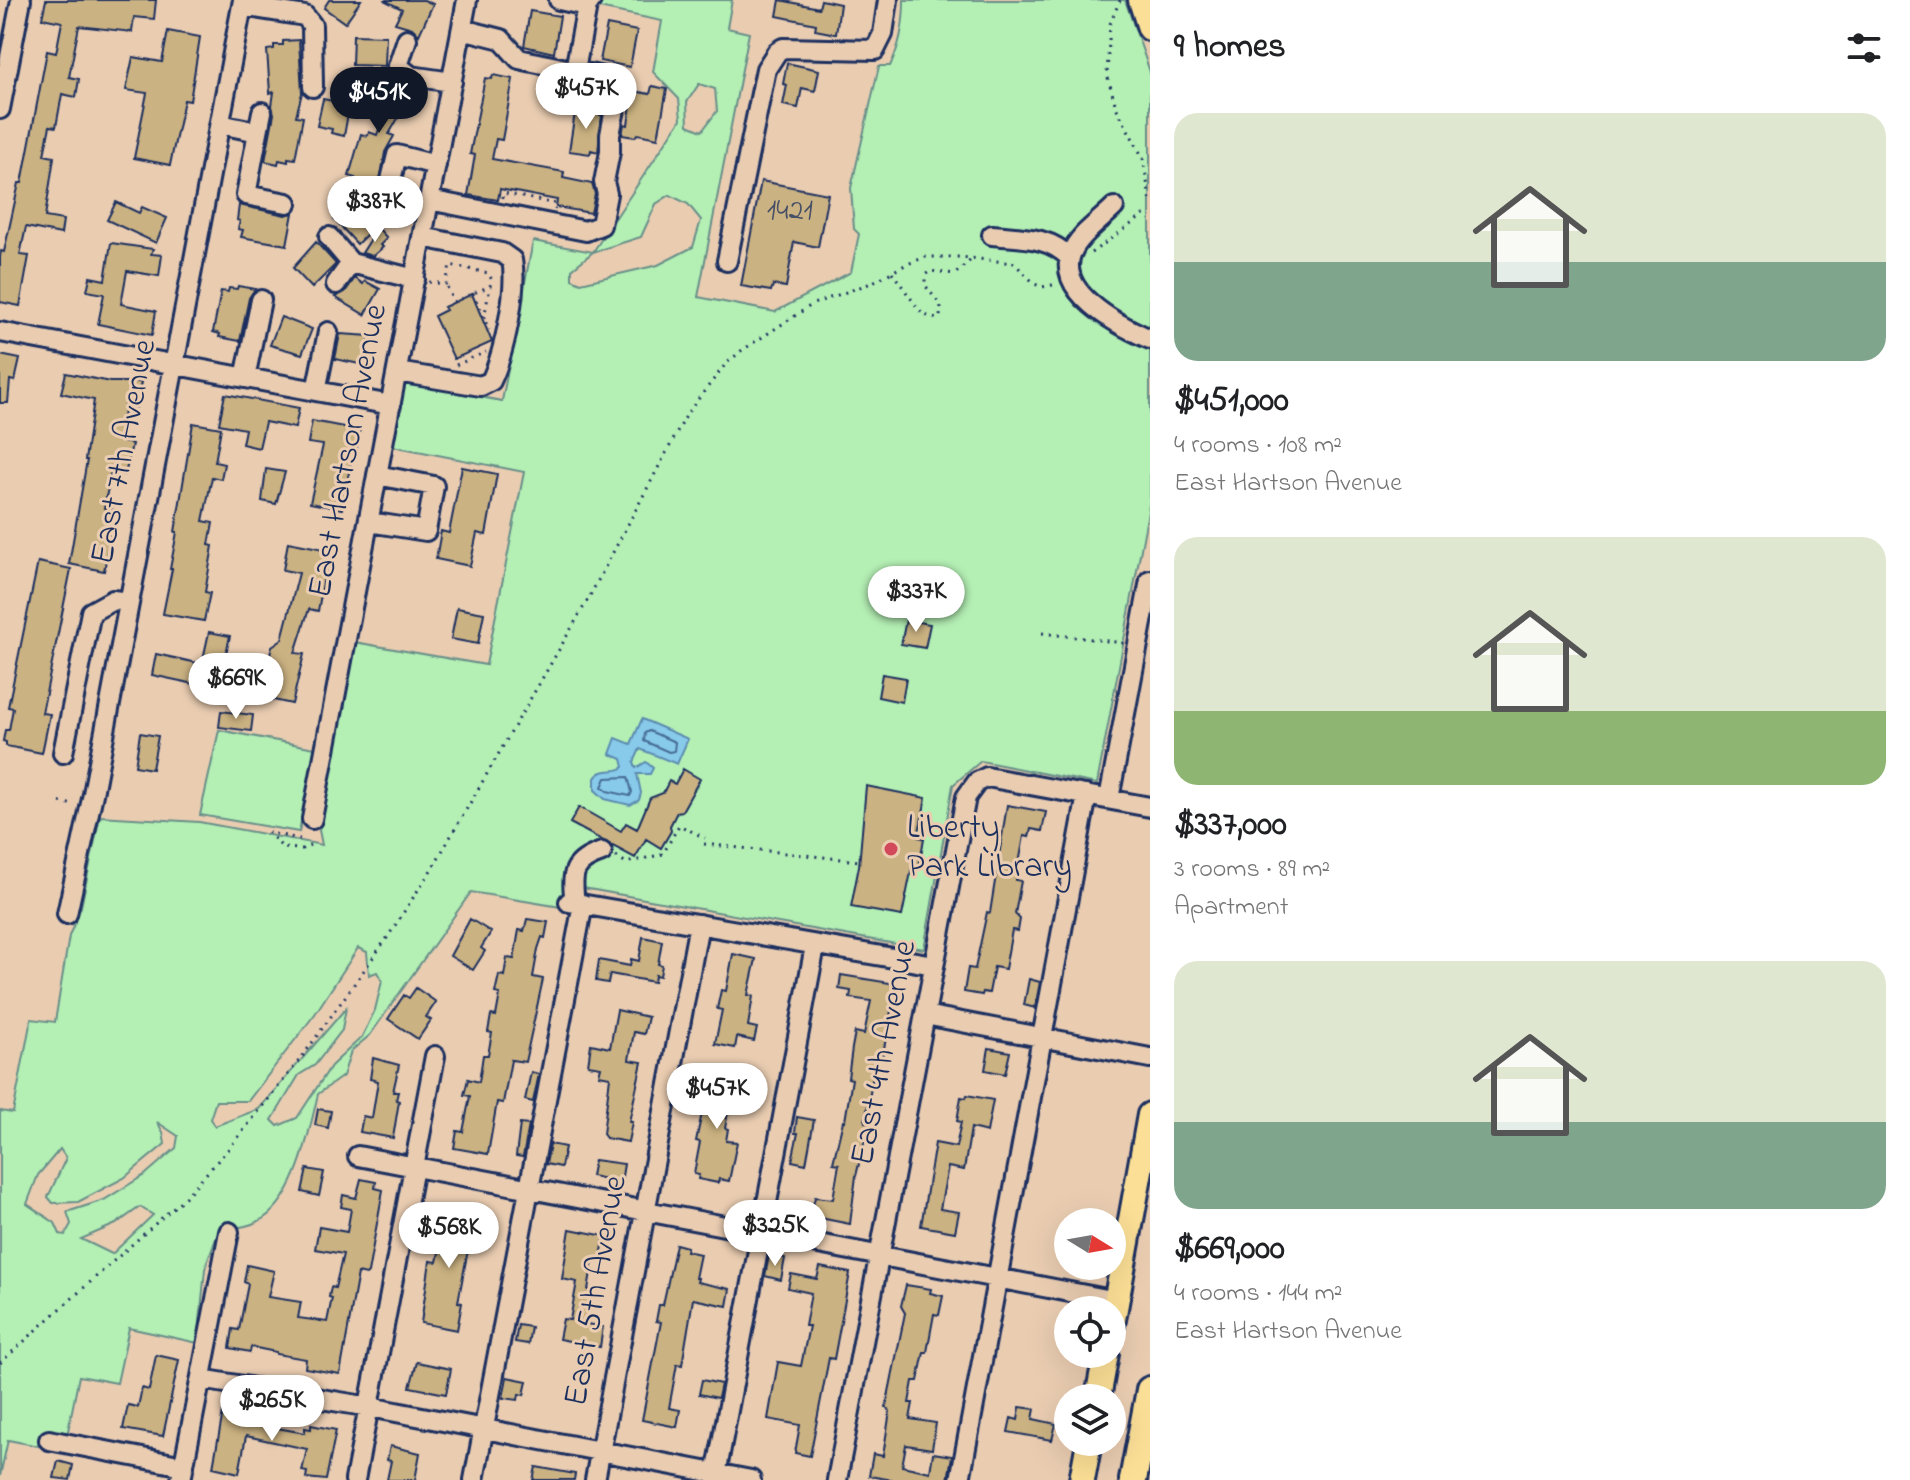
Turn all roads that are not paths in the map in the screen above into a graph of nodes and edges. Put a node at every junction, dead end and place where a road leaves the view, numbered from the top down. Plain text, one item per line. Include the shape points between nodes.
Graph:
1 (21, 0) edge
2 (467, 0) edge
3 (559, 0) edge
4 (888, 0) edge
5 (1141, 0) edge
6 (242, 3) edge
7 (589, 3) edge
8 (1150, 28) edge
9 (462, 29) junction
10 (407, 39) dead end
11 (575, 70) junction
12 (452, 82) junction
13 (313, 87) dead end
14 (0, 109) edge
15 (262, 112) dead end
16 (220, 124) junction
17 (258, 132) junction
18 (436, 165) junction
19 (390, 184) dead end
20 (429, 200) junction
21 (287, 203) dead end
22 (1114, 207) dead end
23 (992, 235) dead end
24 (329, 237) dead end
25 (422, 237) junction
26 (1078, 260) junction
27 (727, 261) dead end
28 (351, 263) junction
29 (422, 280) junction
30 (336, 284) dead end
31 (261, 300) dead end
32 (0, 332) edge
33 (328, 332) dead end
34 (1150, 339) edge
35 (174, 366) junction
36 (397, 372) junction
37 (245, 378) junction
38 (316, 391) junction
39 (391, 405) junction
40 (377, 475) junction
41 (369, 522) junction
42 (1150, 580) edge
43 (129, 602) junction
44 (63, 753) dead end
45 (1087, 795) junction
46 (1109, 799) junction
47 (1150, 807) edge
48 (312, 819) dead end
49 (602, 852) road end
50 (576, 903) junction
51 (67, 914) dead end
52 (699, 924) junction
53 (815, 946) junction
54 (934, 965) junction
55 (925, 1015) junction
56 (1042, 1037) junction
57 (435, 1056) dead end
58 (1150, 1058) edge
59 (1150, 1115) edge
60 (358, 1156) dead end
61 (414, 1167) junction
62 (530, 1190) junction
63 (644, 1213) junction
64 (229, 1232) dead end
65 (762, 1235) junction
66 (879, 1257) junction
67 (999, 1279) junction
68 (1056, 1296) edge
69 (1117, 1296) edge
70 (201, 1379) junction
71 (1150, 1390) edge
72 (370, 1407) junction
73 (484, 1431) junction
74 (1142, 1431) junction
75 (49, 1440) dead end
76 (600, 1453) junction
77 (1086, 1456) edge
78 (183, 1473) edge
79 (716, 1477) edge
80 (355, 1480) edge
81 (474, 1480) edge
82 (595, 1480) edge
83 (751, 1480) edge
84 (837, 1480) edge
85 (960, 1480) edge
86 (1082, 1480) edge
87 (1125, 1480) edge
88 (1133, 1480) edge

1 - 14 street
2 - 9 street, East Hartson Avenue
3 - 7 street
4 - 27 street via 875,50 783,48 771,60
5 - 8 main road
6 - 13 street via 305,16 312,25
6 - 16 street, East 7th Avenue
7 - 11 street
9 - 11 street via 501,39 519,59
9 - 12 street, East Hartson Avenue
10 - 12 street via 398,66 411,76
11 - 20 street via 613,79 619,88 601,225 586,231
12 - 18 street, East Hartson Avenue
15 - 17 street
16 - 17 street
16 - 35 street, East 7th Avenue
17 - 21 street via 246,195
18 - 19 street via 397,155
18 - 20 street, East Hartson Avenue
20 - 25 street, East Hartson Avenue
22 - 26 street via 1074,247
23 - 26 street via 1047,241
24 - 28 street
25 - 29 street, East Hartson Avenue
25 - 36 street via 502,253 512,260 515,277 499,365 491,381 481,386
26 - 34 street via 1070,278 1082,295 1107,316
28 - 29 street
28 - 30 street
29 - 36 street, East Hartson Avenue
31 - 37 street
32 - 35 street
33 - 38 street
35 - 37 street
35 - 43 street, East 7th Avenue
36 - 39 street, East Hartson Avenue
37 - 38 street
38 - 39 street
39 - 40 street, East Hartson Avenue
40 - 41 street, East Hartson Avenue
40 - 41 street via 434,486 426,531
41 - 48 street, East Hartson Avenue
42 - 46 street
43 - 44 street via 113,600 91,612
43 - 51 street, East 7th Avenue
45 - 46 street
45 - 54 street, East 4th Avenue via 987,777 977,782 966,797
45 - 56 street
46 - 47 street
49 - 50 street via 590,856 572,875
50 - 52 street
50 - 62 street
52 - 53 street
52 - 63 street, East 5th Avenue
53 - 54 street
53 - 65 street
54 - 55 street, East 4th Avenue
55 - 56 street
55 - 66 street, East 4th Avenue
56 - 58 street
56 - 67 street
57 - 61 street
59 - 69 main road
60 - 61 street
61 - 62 street
61 - 72 street
62 - 63 street
62 - 73 street
63 - 65 street
63 - 76 street, East 5th Avenue
64 - 70 street
65 - 66 street
65 - 79 street
66 - 67 street
66 - 84 street, East 4th Avenue
67 - 68 street
67 - 85 street
70 - 72 street
70 - 78 street
71 - 74 highway
72 - 73 street
72 - 80 street
73 - 76 street
73 - 81 street
74 - 87 highway
74 - 88 highway
75 - 78 street
76 - 79 street
76 - 82 street, East 5th Avenue
77 - 86 main road
79 - 83 street

